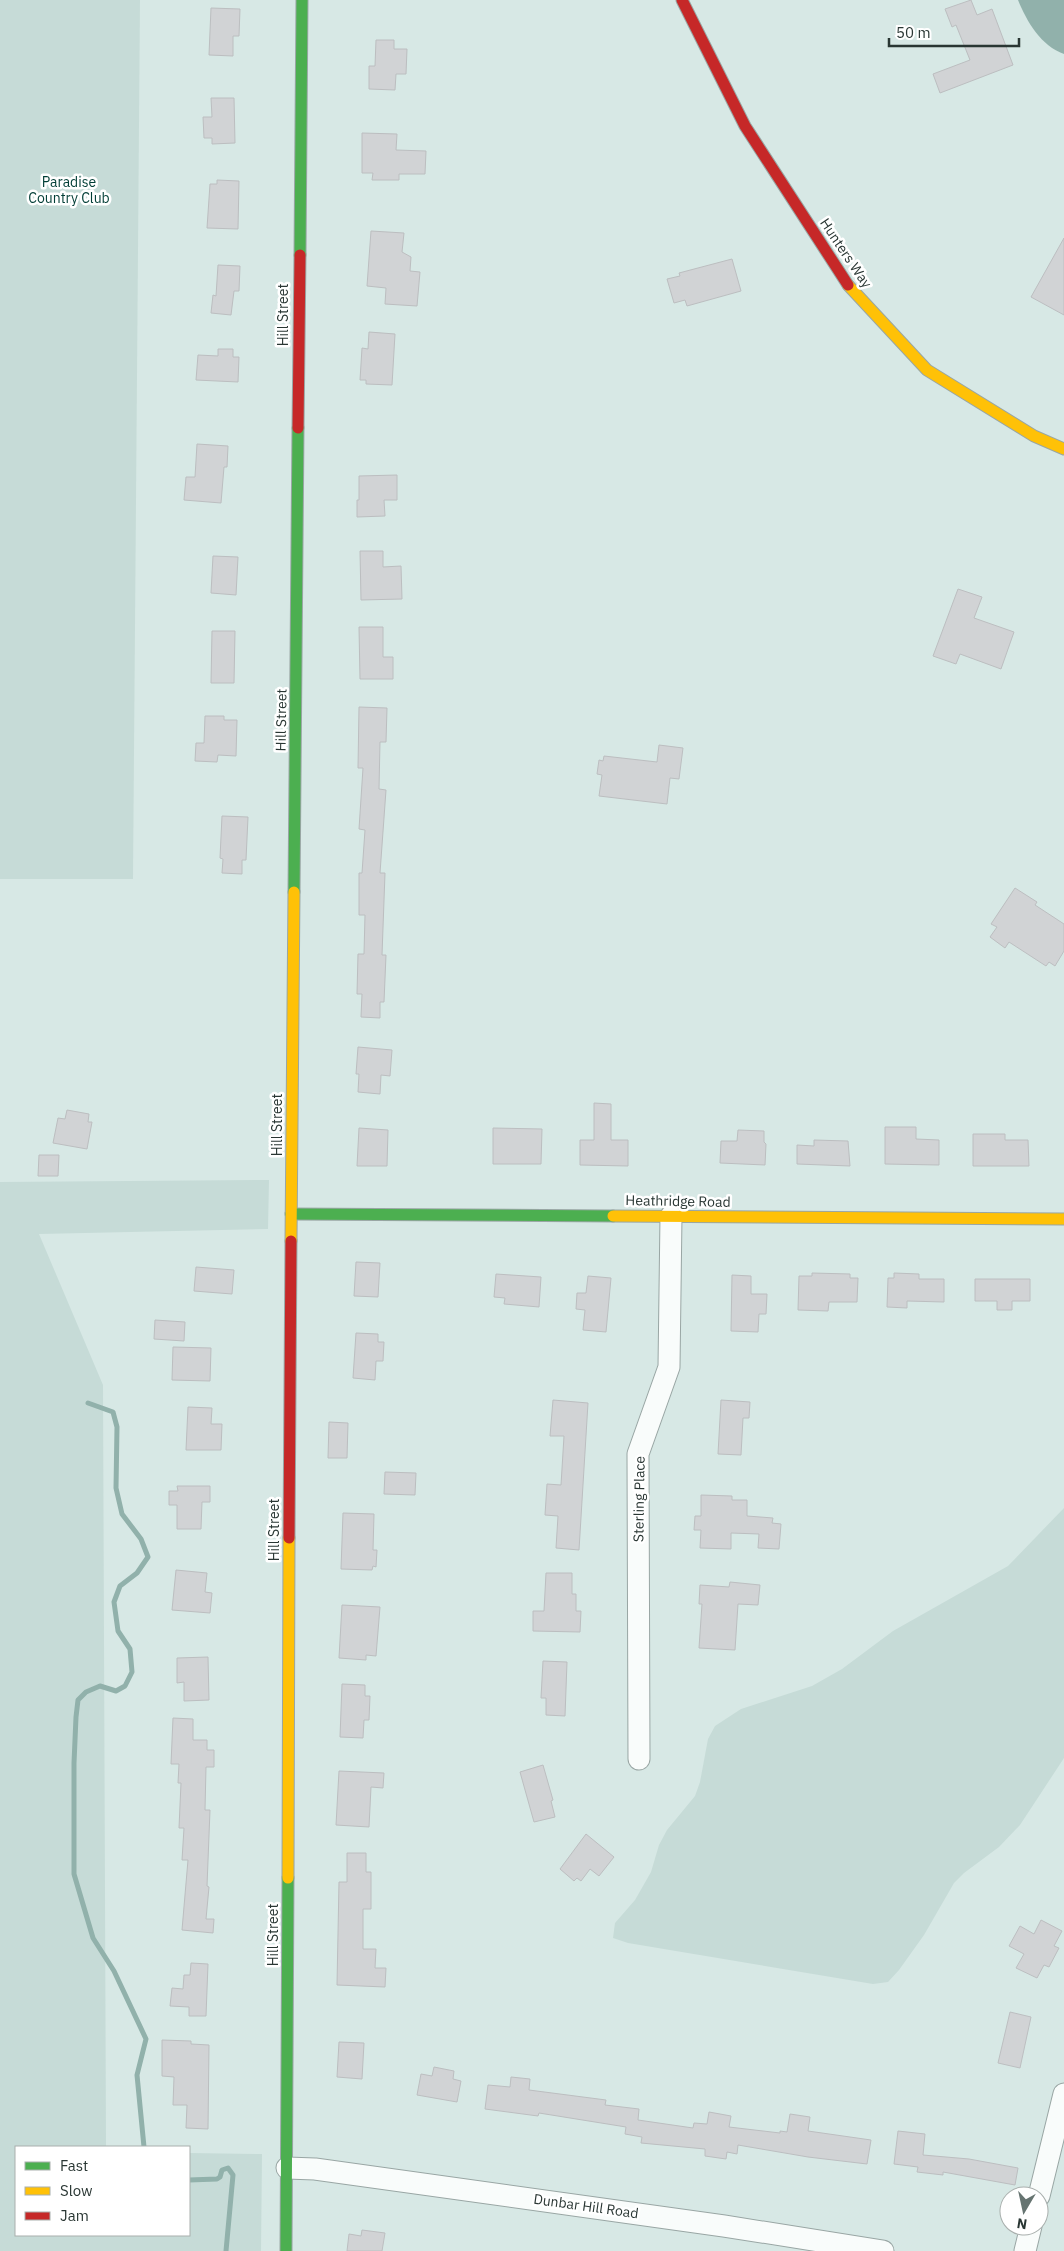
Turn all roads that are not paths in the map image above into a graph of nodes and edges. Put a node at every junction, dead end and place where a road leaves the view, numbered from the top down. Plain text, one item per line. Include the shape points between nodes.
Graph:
1 (302, 0) edge
2 (682, 0) edge
3 (1064, 449) edge
4 (291, 1214) junction
5 (671, 1216) junction
6 (1064, 1219) edge
7 (639, 1759) dead end
8 (1064, 2094) edge
9 (287, 2168) junction
10 (1041, 2186) edge
11 (1029, 2236) edge
12 (286, 2251) edge
13 (883, 2251) edge
14 (1025, 2251) edge

1 - 4 street, Hill Street
2 - 3 street, Hunters Way via 745,126 852,292 927,370 1034,436
4 - 5 street, Heathridge Road
4 - 9 street, Hill Street
5 - 6 street, Heathridge Road
5 - 7 street, Sterling Place via 670,1367 638,1454
8 - 10 street
9 - 12 street, Hill Street
9 - 13 street, Dunbar Hill Road via 536,2199
11 - 14 street

